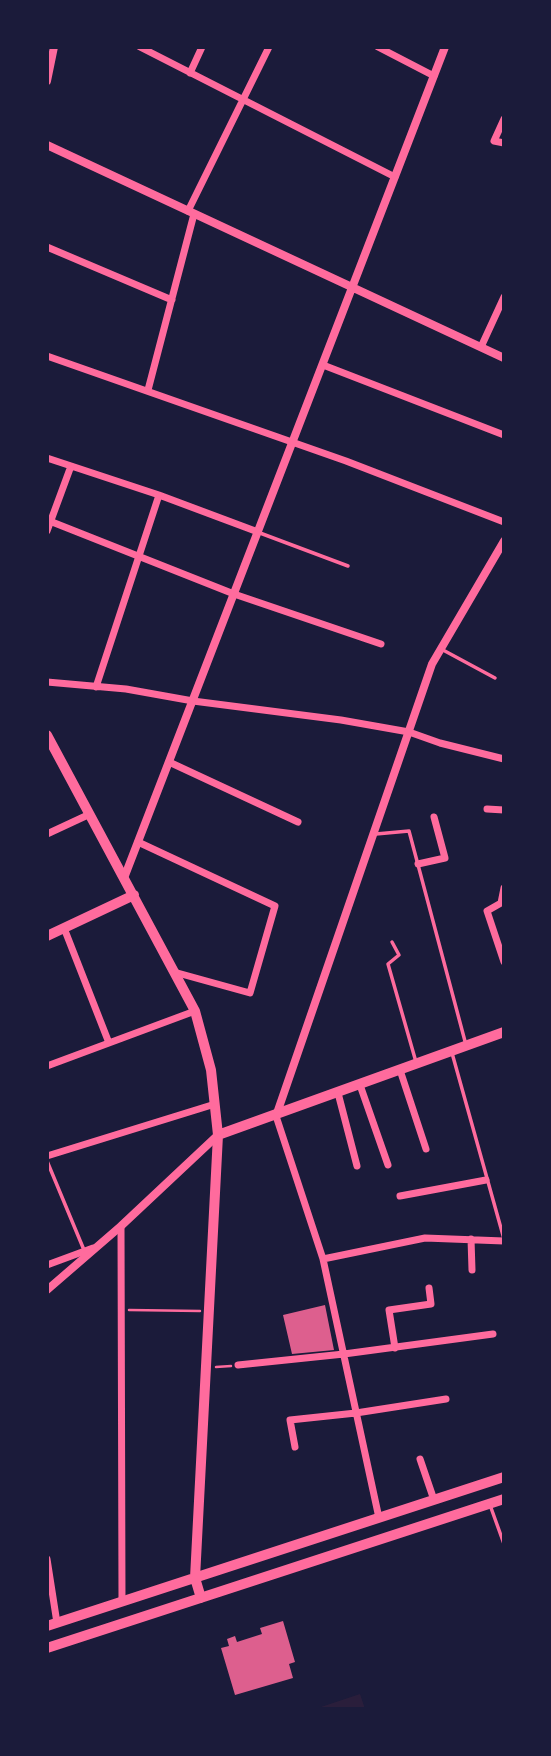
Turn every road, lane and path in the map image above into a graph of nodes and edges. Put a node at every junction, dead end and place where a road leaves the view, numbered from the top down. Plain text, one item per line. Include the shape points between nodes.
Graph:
1 (54, 47) edge
2 (139, 47) edge
3 (202, 47) edge
4 (268, 47) edge
5 (378, 47) edge
6 (445, 47) edge
7 (190, 73) junction
8 (434, 76) junction
9 (47, 81) edge
10 (241, 100) junction
11 (504, 119) edge
12 (504, 144) edge
13 (47, 145) edge
14 (395, 177) junction
15 (191, 212) junction
16 (47, 247) edge
17 (352, 287) junction
18 (504, 297) edge
19 (172, 300) junction
20 (481, 347) junction
21 (47, 356) edge
22 (504, 358) edge
23 (323, 365) junction
24 (148, 390) junction
25 (504, 435) edge
26 (293, 442) junction
27 (47, 458) edge
28 (71, 466) junction
29 (159, 495) junction
30 (49, 520) edge
31 (504, 522) edge
32 (47, 531) edge
33 (258, 532) junction
34 (504, 541) edge
35 (139, 556) junction
36 (348, 566) dead end
37 (234, 594) junction
38 (381, 644) dead end
39 (441, 649) junction
40 (495, 678) dead end
41 (47, 682) edge
42 (96, 687) junction
43 (192, 701) junction
44 (409, 732) junction
45 (47, 735) edge
46 (504, 759) edge
47 (169, 762) junction
48 (487, 809) dead end
49 (504, 810) edge
50 (90, 814) junction
51 (434, 817) dead end
52 (298, 822) dead end
53 (47, 834) edge
54 (374, 834) junction
55 (138, 842) junction
56 (418, 864) junction
57 (124, 878) junction
58 (504, 888) edge
59 (134, 895) junction
60 (64, 928) junction
61 (47, 936) edge
62 (392, 942) dead end
63 (504, 962) edge
64 (174, 972) junction
65 (195, 1010) junction
66 (504, 1032) edge
67 (109, 1043) junction
68 (466, 1045) junction
69 (452, 1051) junction
70 (417, 1064) junction
71 (47, 1066) edge
72 (400, 1070) junction
73 (360, 1085) junction
74 (338, 1093) junction
75 (215, 1104) junction
76 (276, 1116) junction
77 (218, 1135) junction
78 (426, 1149) dead end
79 (47, 1156) edge
80 (47, 1161) edge
81 (388, 1165) dead end
82 (357, 1166) dead end
83 (486, 1180) junction
84 (400, 1196) dead end
85 (121, 1226) junction
86 (471, 1240) junction
87 (504, 1240) edge
88 (97, 1247) junction
89 (85, 1251) junction
90 (323, 1259) junction
91 (47, 1265) edge
92 (472, 1270) dead end
93 (429, 1288) dead end
94 (47, 1290) edge
95 (122, 1310) junction
96 (209, 1311) junction
97 (492, 1334) dead end
98 (395, 1348) junction
99 (344, 1354) junction
100 (238, 1365) joint
101 (206, 1368) junction
102 (446, 1399) dead end
103 (356, 1413) junction
104 (295, 1447) dead end
105 (420, 1458) dead end
106 (504, 1477) edge
107 (504, 1499) edge
108 (434, 1500) junction
109 (490, 1503) junction
110 (379, 1518) junction
111 (504, 1544) edge
112 (47, 1559) edge
113 (195, 1578) junction
114 (201, 1598) junction
115 (122, 1602) junction
116 (52, 1625) edge
117 (47, 1648) edge

1 - 9 street
2 - 7 street
3 - 7 street
4 - 10 street
5 - 8 street
6 - 8 street
7 - 10 street
8 - 14 street
10 - 14 street
10 - 15 street
11 - 12 street via 494,141
13 - 15 street
14 - 17 street
15 - 17 street
15 - 19 street
16 - 19 street
17 - 20 street
17 - 23 street
18 - 20 street
19 - 24 street
20 - 22 street
21 - 24 street
23 - 25 street
23 - 26 street
24 - 26 street
26 - 31 street
26 - 33 street
27 - 28 street
28 - 29 street
28 - 30 street
29 - 33 street
29 - 35 street
30 - 32 street
30 - 35 street
33 - 36 lane
33 - 37 street
34 - 39 street
35 - 37 street
35 - 42 street
37 - 38 street
37 - 43 street
39 - 40 lane
39 - 44 street
41 - 42 street
42 - 43 street
43 - 44 street
43 - 47 street
44 - 46 street
44 - 54 street
45 - 50 main road
47 - 52 street
47 - 55 street
48 - 49 street
50 - 53 street
50 - 57 main road
51 - 56 street via 445,858
54 - 56 lane via 409,831
54 - 76 street
55 - 57 street
55 - 64 street via 275,906 250,993
56 - 68 lane
57 - 59 main road
58 - 63 street via 501,903 487,911
59 - 60 main road
59 - 64 main road
60 - 61 main road
60 - 67 street
62 - 70 lane via 399,955 388,964
64 - 65 main road
65 - 67 street
65 - 75 main road
66 - 68 main road
67 - 71 street
68 - 69 main road
69 - 70 main road
69 - 83 lane
70 - 72 main road
72 - 73 main road
72 - 78 street
73 - 74 main road
73 - 81 street
74 - 76 main road
74 - 82 street
75 - 77 main road
75 - 79 street
76 - 77 main road
76 - 90 street
77 - 85 street
77 - 96 main road
80 - 89 lane
83 - 84 street
83 - 87 lane
85 - 88 street
85 - 95 street
86 - 87 street
86 - 90 street via 425,1238
86 - 92 street
88 - 89 street
88 - 94 street
89 - 91 street
90 - 99 street
93 - 98 street via 431,1304 389,1310
95 - 96 path
95 - 115 street
96 - 101 main road
97 - 98 street
98 - 99 street
99 - 100 street
99 - 103 street
100 - 101 path
101 - 113 main road
102 - 103 street
103 - 104 street via 290,1420
103 - 110 street
105 - 108 street
106 - 108 main road
107 - 109 main road
108 - 110 main road
109 - 111 lane
109 - 114 main road
110 - 113 main road
112 - 116 street
113 - 114 main road
113 - 115 main road
114 - 117 main road
115 - 116 main road

